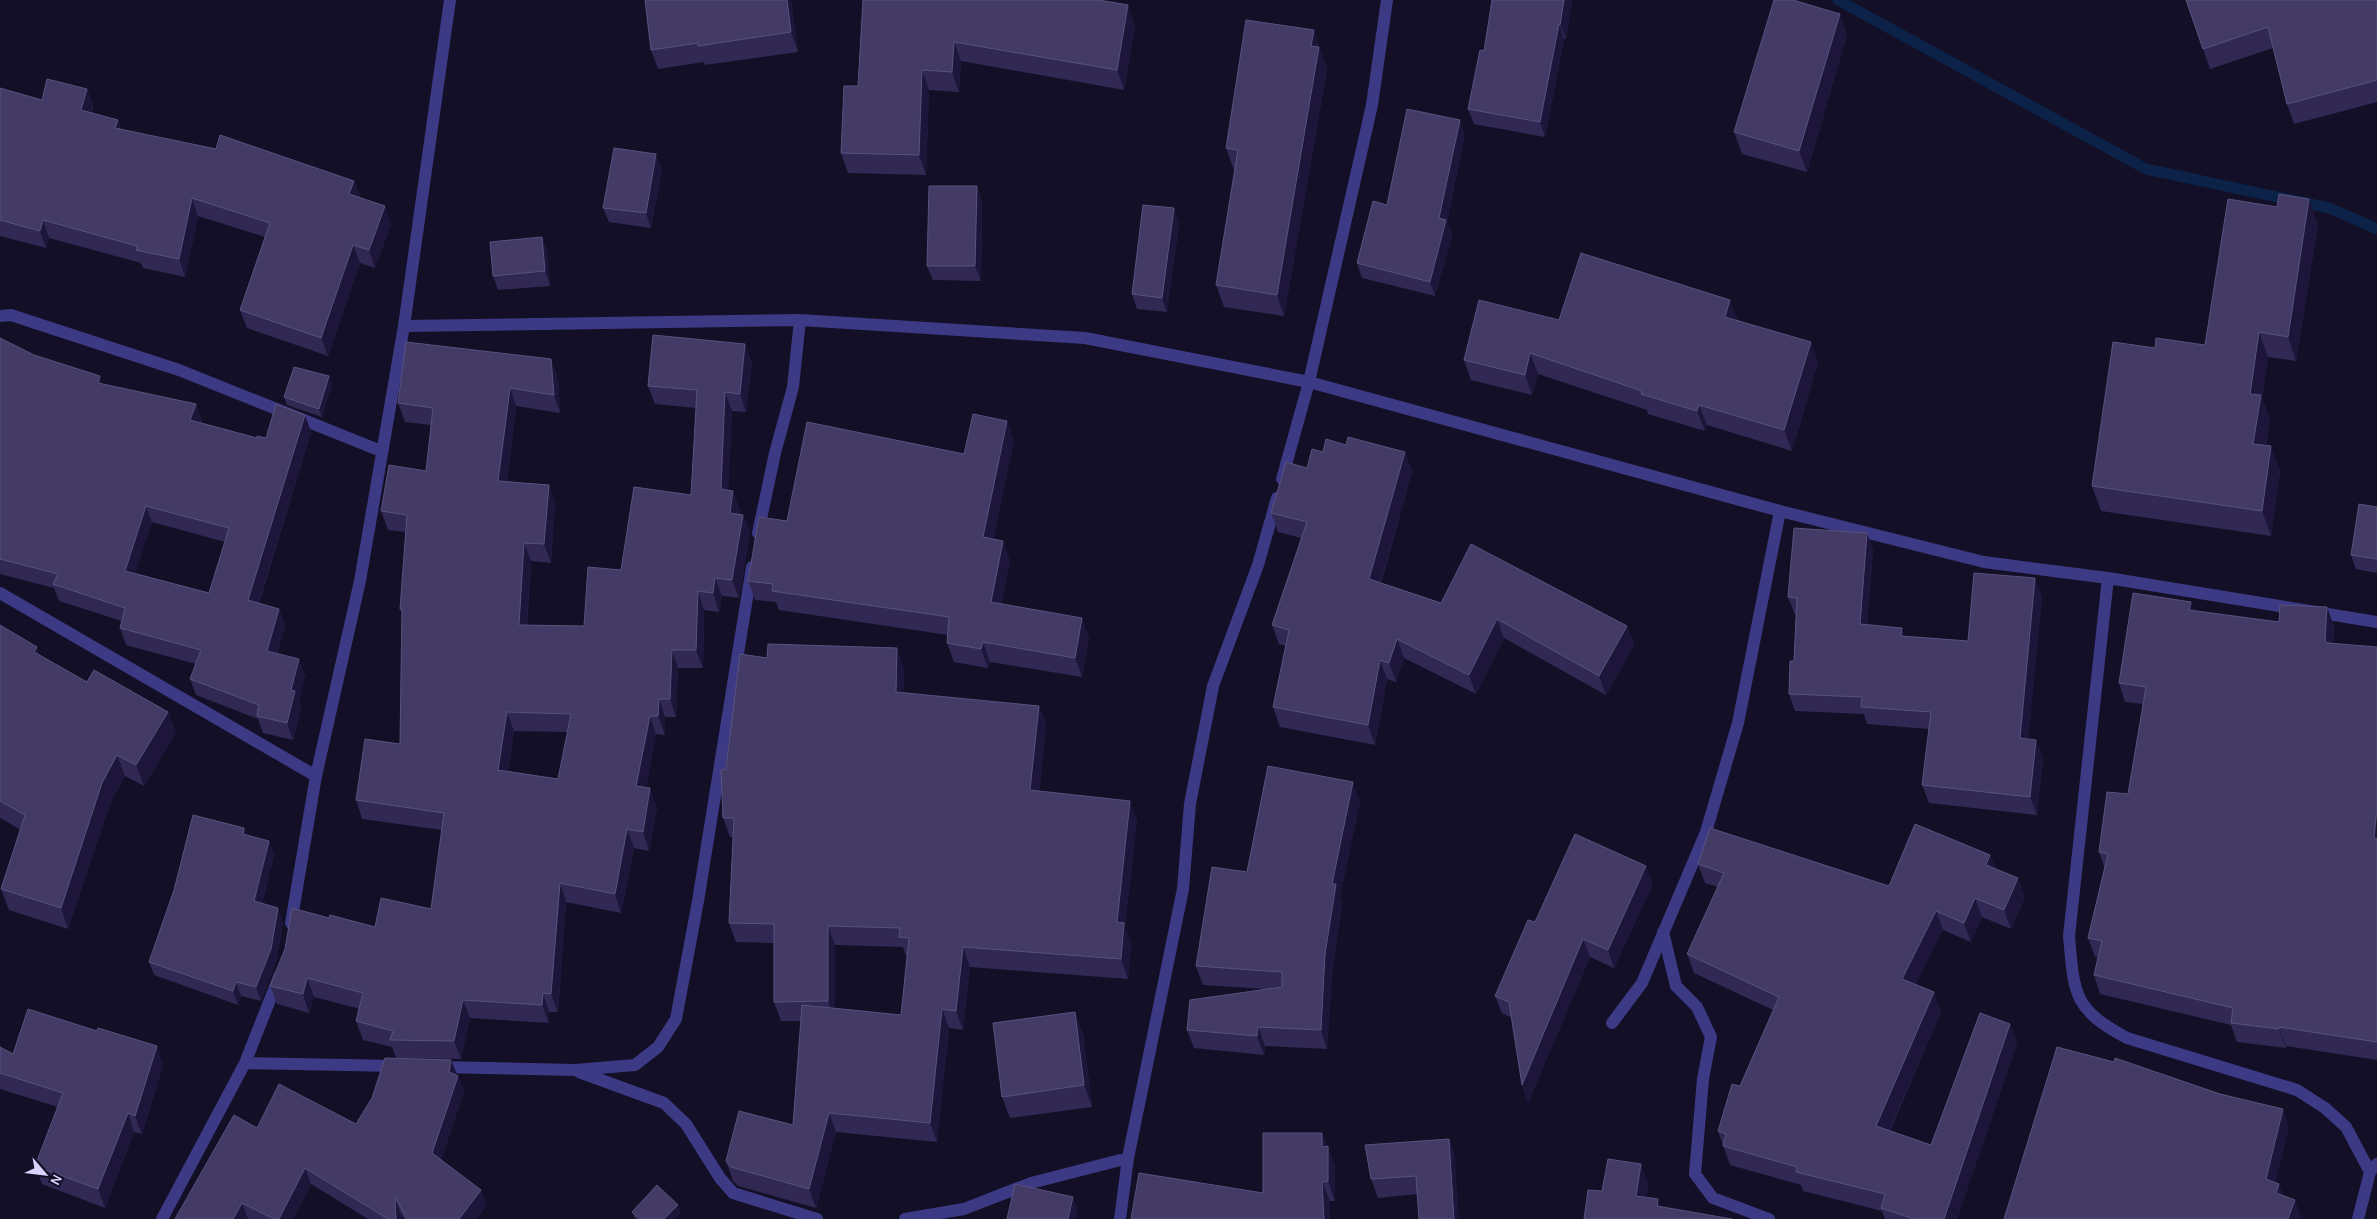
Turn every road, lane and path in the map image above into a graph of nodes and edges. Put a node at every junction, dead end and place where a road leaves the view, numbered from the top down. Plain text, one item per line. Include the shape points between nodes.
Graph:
1 (450, 0) edge
2 (1387, 0) edge
3 (0, 316) edge
4 (800, 320) junction
5 (404, 326) junction
6 (1309, 382) junction
7 (381, 451) junction
8 (1780, 510) junction
9 (2108, 578) junction
10 (0, 593) edge
11 (2377, 622) edge
12 (316, 776) junction
13 (1663, 932) junction
14 (289, 936) edge
15 (284, 965) edge
16 (1612, 1023) dead end
17 (245, 1063) junction
18 (575, 1070) junction
19 (1128, 1158) junction
20 (2374, 1168) edge
21 (162, 1219) edge
22 (817, 1219) edge
23 (905, 1219) edge
24 (1120, 1219) edge
25 (1769, 1219) edge
26 (2358, 1219) edge

1 - 5 street
2 - 6 street via 1372,105
3 - 7 street via 10,315 179,370
4 - 5 street
4 - 6 street via 1084,338
4 - 18 street via 793,387 754,552 676,1019 658,1047 635,1065
5 - 7 street
6 - 8 street
6 - 19 street via 1258,565 1213,686 1190,804 1183,889
7 - 12 street via 360,581
8 - 9 street via 1984,562
8 - 13 street via 1738,723 1706,832
9 - 11 street
9 - 20 street via 2069,936 2073,985 2086,1009 2103,1025 2127,1038 2297,1090 2346,1127
10 - 12 street
12 - 14 street
13 - 16 street via 1642,983
13 - 25 street via 1676,986 1696,1007 1711,1037 1703,1079 1695,1174 1713,1198
15 - 17 street
17 - 18 street
17 - 21 street
18 - 22 street via 664,1103 686,1124 733,1193
19 - 23 street via 1031,1183 964,1209
19 - 24 street
20 - 26 street

